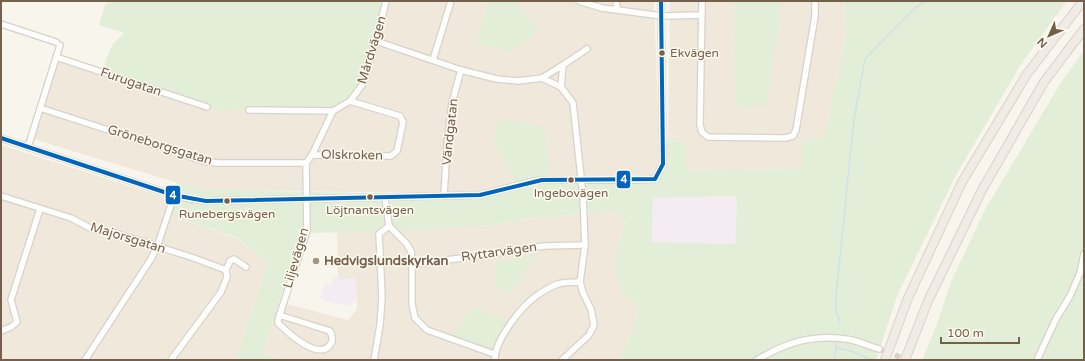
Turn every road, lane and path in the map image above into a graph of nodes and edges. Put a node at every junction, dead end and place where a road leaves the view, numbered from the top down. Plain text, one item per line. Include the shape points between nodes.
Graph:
1 (386, 1) edge
2 (450, 1) edge
3 (579, 1) edge
4 (616, 1) edge
5 (661, 1) edge
6 (702, 1) edge
7 (815, 1) edge
8 (1083, 1) edge
9 (617, 9) junction
10 (702, 15) junction
11 (662, 16) junction
12 (1, 24) edge
13 (1084, 29) edge
14 (376, 41) junction
15 (587, 49) dead end
16 (56, 57) junction
17 (433, 60) junction
18 (562, 65) junction
19 (461, 70) junction
20 (542, 78) junction
21 (561, 87) junction
22 (350, 101) junction
23 (207, 107) dead end
24 (40, 108) junction
25 (249, 110) dead end
26 (334, 111) junction
27 (1, 138) edge
28 (28, 147) junction
29 (312, 155) junction
30 (306, 163) junction
31 (581, 180) junction
32 (173, 195) junction
33 (1, 196) edge
34 (444, 196) junction
35 (385, 197) junction
36 (307, 199) junction
37 (40, 209) junction
38 (389, 226) junction
39 (585, 246) junction
40 (157, 247) junction
41 (1084, 254) edge
42 (412, 264) junction
43 (246, 267) dead end
44 (226, 270) junction
45 (580, 282) junction
46 (279, 315) junction
47 (1, 331) edge
48 (879, 349) tunnel mouth
49 (495, 357) edge
50 (86, 360) edge
51 (171, 360) edge
52 (374, 360) edge
53 (562, 360) edge
54 (757, 360) edge
55 (885, 360) edge
56 (905, 360) edge
57 (1037, 360) edge

1 - 14 street, Mårdvägen
2 - 17 street
3 - 9 street via 602,8
4 - 9 street
5 - 11 street
6 - 10 street
7 - 10 street via 815,16 796,130 793,136 785,138 708,137 702,132
8 - 55 highway via 1028,74 962,182 908,298
9 - 11 street
10 - 11 street
11 - 31 street via 663,164 655,179
12 - 16 street via 58,44
13 - 56 highway via 1044,82 982,190 928,301
14 - 17 street
14 - 22 street, Mårdvägen via 363,84
15 - 18 street
16 - 23 street, Furugatan
16 - 24 street
17 - 19 street
18 - 20 street
18 - 21 street
19 - 20 street via 518,81
19 - 34 street, Vändgatan via 452,103
20 - 21 street
21 - 31 street via 572,103
22 - 26 street, Mårdvägen
22 - 29 street, Olskroken via 400,116 403,122 396,151 391,156
24 - 28 street
24 - 30 street, Gröneborgsgatan via 204,161
25 - 26 street
26 - 29 street
27 - 28 street
28 - 32 street
29 - 30 street
30 - 36 street
31 - 34 street via 542,180 480,195
31 - 39 street
32 - 36 street via 200,200
32 - 40 street
33 - 37 street, Majorsgatan
34 - 35 street
35 - 36 street
35 - 38 street
36 - 46 street, Liljevägen via 307,231
37 - 40 street, Majorsgatan via 71,218 92,229 115,233
37 - 47 street via 11,300 17,322
38 - 42 street via 406,243
38 - 52 street via 379,234 382,297
39 - 42 street, Ryttarvägen via 544,246
39 - 45 street
40 - 44 street, Majorsgatan
40 - 50 street
41 - 57 street via 1080,273 1070,296
42 - 49 street via 412,304 415,318 427,330
43 - 44 street via 234,259 230,261
44 - 51 street via 227,276 221,292
45 - 49 street via 558,284 536,296 513,322 499,343
45 - 53 street via 591,309 594,325 589,335
46 - 46 street via 278,323 300,343 323,351 332,343 330,331
48 - 54 street via 847,339 824,337 795,341

